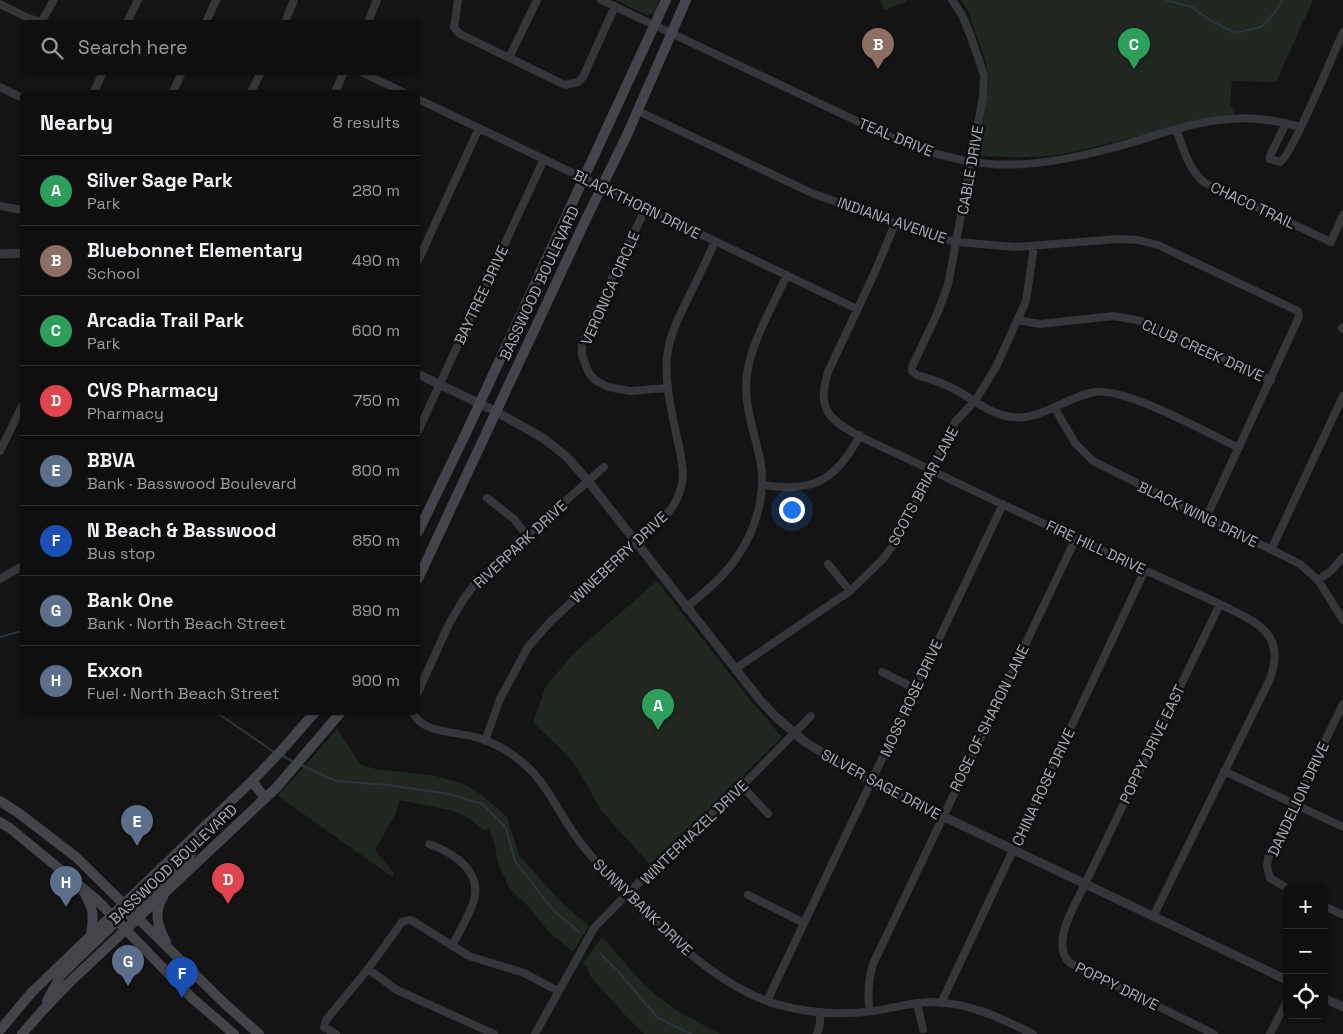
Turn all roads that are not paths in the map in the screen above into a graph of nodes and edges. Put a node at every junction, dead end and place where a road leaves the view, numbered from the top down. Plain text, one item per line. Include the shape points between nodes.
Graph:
1 (54, 0) edge
2 (138, 0) edge
3 (216, 0) edge
4 (294, 0) edge
5 (377, 0) edge
6 (458, 0) edge
7 (538, 0) edge
8 (601, 0) edge
9 (666, 0) edge
10 (686, 0) edge
11 (952, 0) edge
12 (0, 4) edge
13 (615, 6) junction
14 (34, 20) edge
15 (42, 20) edge
16 (128, 20) edge
17 (207, 20) edge
18 (286, 20) edge
19 (369, 20) edge
20 (656, 25) junction
21 (1343, 32) edge
22 (672, 33) junction
23 (509, 58) junction
24 (102, 75) edge
25 (181, 75) edge
26 (260, 75) edge
27 (343, 75) edge
28 (367, 75) edge
29 (0, 87) edge
30 (95, 90) edge
31 (174, 90) edge
32 (252, 90) edge
33 (336, 90) edge
34 (399, 90) edge
35 (20, 97) edge
36 (420, 100) edge
37 (638, 111) junction
38 (1286, 123) junction
39 (1301, 127) junction
40 (480, 128) junction
41 (1176, 129) junction
42 (544, 159) junction
43 (972, 161) junction
44 (584, 179) junction
45 (602, 187) junction
46 (0, 206) edge
47 (646, 208) junction
48 (20, 210) edge
49 (1343, 215) edge
50 (895, 224) junction
51 (715, 241) junction
52 (957, 242) junction
53 (1034, 246) junction
54 (20, 252) edge
55 (0, 254) edge
56 (420, 257) edge
57 (787, 275) junction
58 (857, 308) junction
59 (1017, 320) junction
60 (420, 375) edge
61 (1271, 380) junction
62 (439, 384) junction
63 (668, 388) junction
64 (1343, 396) edge
65 (975, 401) junction
66 (479, 403) junction
67 (1054, 407) junction
68 (20, 410) edge
69 (495, 411) junction
70 (420, 426) edge
71 (860, 435) junction
72 (1239, 448) junction
73 (0, 451) edge
74 (604, 467) dead end
75 (931, 470) junction
76 (588, 481) junction
77 (762, 485) junction
78 (487, 498) dead end
79 (1003, 504) junction
80 (1206, 518) junction
81 (420, 528) edge
82 (527, 536) junction
83 (1076, 538) junction
84 (636, 543) junction
85 (1271, 550) junction
86 (1343, 557) edge
87 (828, 564) dead end
88 (20, 567) edge
89 (1145, 570) junction
90 (420, 575) edge
91 (0, 579) edge
92 (1318, 580) junction
93 (850, 591) junction
94 (1220, 604) junction
95 (686, 608) junction
96 (1343, 620) edge
97 (735, 669) junction
98 (882, 672) dead end
99 (421, 678) edge
100 (916, 689) junction
101 (1343, 704) edge
102 (312, 715) edge
103 (339, 715) edge
104 (415, 715) edge
105 (811, 716) dead end
106 (795, 734) junction
107 (485, 741) junction
108 (1224, 771) junction
109 (252, 781) junction
110 (871, 782) junction
111 (742, 786) junction
112 (265, 798) junction
113 (0, 801) edge
114 (1295, 804) junction
115 (768, 814) dead end
116 (942, 816) junction
117 (0, 822) edge
118 (206, 825) junction
119 (1343, 827) edge
120 (45, 833) junction
121 (429, 844) dead end
122 (33, 847) junction
123 (1013, 850) junction
124 (77, 882) junction
125 (1085, 884) junction
126 (1283, 886) edge
127 (167, 890) junction
128 (627, 894) junction
129 (748, 895) dead end
130 (124, 903) junction
131 (1328, 908) edge
132 (135, 915) junction
133 (1343, 915) edge
134 (1153, 916) junction
135 (115, 918) junction
136 (804, 923) junction
137 (126, 929) junction
138 (91, 935) junction
139 (452, 946) junction
140 (169, 950) junction
141 (368, 969) junction
142 (1283, 978) edge
143 (558, 991) junction
144 (1328, 1000) edge
145 (767, 1001) junction
146 (941, 1003) junction
147 (917, 1004) junction
148 (1343, 1007) edge
149 (1283, 1009) edge
150 (870, 1011) junction
151 (820, 1012) junction
152 (40, 1013) junction
153 (923, 1029) dead end
154 (0, 1030) edge
155 (1020, 1031) edge
156 (257, 1033) edge
157 (22, 1034) edge
158 (234, 1034) edge
159 (336, 1034) edge
160 (494, 1034) edge
161 (535, 1034) edge
162 (817, 1034) edge
163 (1033, 1034) edge
164 (1214, 1034) edge
165 (1270, 1034) edge

1 - 15 street
2 - 16 street
3 - 17 street
4 - 18 street
5 - 19 street
6 - 23 street via 454,28
7 - 23 street
8 - 13 street, TEAL DRIVE
9 - 20 main road, BASSWOOD BOULEVARD
10 - 22 main road, BASSWOOD BOULEVARD
11 - 43 street, CABLE DRIVE via 962,15 984,75
12 - 14 street
13 - 20 street, TEAL DRIVE
13 - 23 street via 583,76 574,84 565,85
20 - 22 street, TEAL DRIVE
20 - 44 main road, BASSWOOD BOULEVARD
21 - 39 street
22 - 37 main road, BASSWOOD BOULEVARD
22 - 43 street, TEAL DRIVE via 899,141 944,156
24 - 30 street
25 - 31 street
26 - 32 street
27 - 33 street
28 - 34 street
29 - 35 street
36 - 40 street, BLACKTHORN DRIVE
37 - 45 main road, BASSWOOD BOULEVARD
37 - 50 street, INDIANA AVENUE via 814,194
38 - 39 street, TEAL DRIVE
38 - 39 street via 1270,159 1283,161
38 - 41 street, TEAL DRIVE via 1229,118
40 - 42 street, BLACKTHORN DRIVE
40 - 56 street
41 - 43 street, TEAL DRIVE via 1108,149 1052,160 1026,164
41 - 49 street, CHACO TRAIL via 1190,165 1205,183 1331,242
42 - 44 street, BLACKTHORN DRIVE
42 - 62 street, BAYTREE DRIVE
43 - 52 street, CABLE DRIVE
44 - 45 street, BLACKTHORN DRIVE
44 - 66 main road, BASSWOOD BOULEVARD
45 - 47 street, BLACKTHORN DRIVE
45 - 69 main road, BASSWOOD BOULEVARD
46 - 48 street
47 - 51 street, BLACKTHORN DRIVE
47 - 63 street, VERONICA CIRCLE via 593,317 582,344 582,356 588,373 608,387 630,391
50 - 52 street, INDIANA AVENUE
50 - 58 street, FIRE HILL DRIVE
51 - 57 street, BLACKTHORN DRIVE
51 - 63 street, WINEBERRY DRIVE via 676,324 667,355
52 - 53 street, INDIANA AVENUE
52 - 65 street, CABLE DRIVE via 948,284 912,371
53 - 59 street, SCOTS BRIAR LANE via 1028,296
53 - 61 street, INDIANA AVENUE via 1118,239 1158,244 1298,311 1299,317
54 - 55 street
57 - 58 street, BLACKTHORN DRIVE
57 - 77 street via 760,333 747,372 746,401
58 - 71 street, FIRE HILL DRIVE via 828,372 823,398 835,421
59 - 61 street, CLUB CREEK DRIVE via 1040,324 1114,316 1141,321
59 - 65 street, SCOTS BRIAR LANE via 996,367
60 - 62 street, SILVER SAGE DRIVE
61 - 72 street
62 - 66 street, SILVER SAGE DRIVE
62 - 70 street, BAYTREE DRIVE
63 - 84 street, WINEBERRY DRIVE via 684,467 680,491 658,524
64 - 85 street
65 - 67 street via 990,411 1012,417 1031,416
65 - 75 street, SCOTS BRIAR LANE via 955,422
66 - 69 street, SILVER SAGE DRIVE
66 - 81 main road, BASSWOOD BOULEVARD
67 - 72 street via 1083,394 1117,394
67 - 80 street, BLACK WING DRIVE via 1076,443 1093,461
68 - 73 street
69 - 76 street, SILVER SAGE DRIVE via 543,438 567,457
69 - 90 main road, BASSWOOD BOULEVARD
71 - 75 street, FIRE HILL DRIVE
71 - 77 street via 844,462 817,483 783,488
72 - 80 street
74 - 76 street, RIVERPARK DRIVE
75 - 79 street, FIRE HILL DRIVE
75 - 93 street, SCOTS BRIAR LANE via 894,544
76 - 82 street, RIVERPARK DRIVE
76 - 84 street, SILVER SAGE DRIVE
77 - 95 street via 761,501 747,542 717,580
78 - 82 street via 508,514
79 - 83 street, FIRE HILL DRIVE
79 - 100 street, MOSS ROSE DRIVE
80 - 85 street, BLACK WING DRIVE
82 - 99 street, RIVERPARK DRIVE via 493,565 463,600
83 - 89 street, FIRE HILL DRIVE
83 - 116 street, ROSE OF SHARON LANE
84 - 95 street, SILVER SAGE DRIVE
84 - 107 street, WINEBERRY DRIVE via 551,621 528,647 500,699
85 - 92 street, BLACK WING DRIVE via 1300,564
86 - 92 street
87 - 93 street
88 - 91 street
89 - 94 street, FIRE HILL DRIVE
89 - 123 street, CHINA ROSE DRIVE
92 - 96 street, BLACK WING DRIVE
93 - 97 street, SCOTS BRIAR LANE
94 - 108 street, FIRE HILL DRIVE via 1264,629 1276,660 1270,679
94 - 125 street, POPPY DRIVE EAST
95 - 97 street, SILVER SAGE DRIVE
97 - 106 street, SILVER SAGE DRIVE via 760,700
98 - 100 street
100 - 110 street, MOSS ROSE DRIVE
101 - 114 street, DANDELION DRIVE
102 - 109 main road, BASSWOOD BOULEVARD
103 - 112 main road, BASSWOOD BOULEVARD
104 - 107 street, SUNNYBANK DRIVE via 432,729
105 - 106 street, WINTERHAZEL DRIVE
106 - 110 street, SILVER SAGE DRIVE
106 - 111 street, WINTERHAZEL DRIVE
107 - 128 street, SUNNYBANK DRIVE via 509,753 532,771 584,848
108 - 114 street
108 - 134 street, FIRE HILL DRIVE
109 - 112 main road
109 - 118 main road, BASSWOOD BOULEVARD
110 - 116 street, SILVER SAGE DRIVE
110 - 136 street, MOSS ROSE DRIVE
111 - 115 street
111 - 128 street, WINTERHAZEL DRIVE
112 - 127 main road, BASSWOOD BOULEVARD
113 - 120 main road
114 - 119 street
114 - 126 street, DANDELION DRIVE via 1268,858 1270,878
116 - 123 street, SILVER SAGE DRIVE
116 - 150 street, ROSE OF SHARON LANE via 873,964 869,977
117 - 122 main road
118 - 130 main road, BASSWOOD BOULEVARD
118 - 132 main road via 188,859
120 - 122 main road
120 - 130 main road via 76,857
121 - 139 street via 461,860 475,886 473,904
122 - 124 main road
123 - 125 street, SILVER SAGE DRIVE
123 - 146 street, CHINA ROSE DRIVE
124 - 135 main road
124 - 138 main road via 92,905
125 - 134 street, SILVER SAGE DRIVE
125 - 164 street, POPPY DRIVE via 1063,931 1066,959
127 - 132 main road, BASSWOOD BOULEVARD
127 - 140 main road via 159,904 157,918
128 - 143 street, WINTERHAZEL DRIVE via 594,928
128 - 145 street, SUNNYBANK DRIVE via 699,960 742,989
129 - 136 street
130 - 132 main road
130 - 135 main road, BASSWOOD BOULEVARD
131 - 133 street
132 - 137 main road, BASSWOOD BOULEVARD
132 - 140 main road
134 - 142 street, SILVER SAGE DRIVE
135 - 137 main road
135 - 138 main road, BASSWOOD BOULEVARD
135 - 152 main road via 61,974
136 - 145 street, MOSS ROSE DRIVE
137 - 152 main road, BASSWOOD BOULEVARD
137 - 158 main road via 192,998
138 - 154 main road, BASSWOOD BOULEVARD via 32,992
139 - 141 street via 411,920 405,920
139 - 143 street via 476,959 524,973
140 - 156 main road
141 - 159 street via 326,1020 324,1027
141 - 160 street via 397,990
143 - 161 street, WINTERHAZEL DRIVE
144 - 148 street
145 - 151 street, SUNNYBANK DRIVE
146 - 147 street, SUNNYBANK DRIVE
146 - 155 street, SUNNYBANK DRIVE via 979,1009
147 - 150 street, SUNNYBANK DRIVE
147 - 153 street
149 - 165 street
150 - 151 street, SUNNYBANK DRIVE
151 - 162 street
152 - 157 main road, BASSWOOD BOULEVARD
155 - 163 street, SUNNYBANK DRIVE

